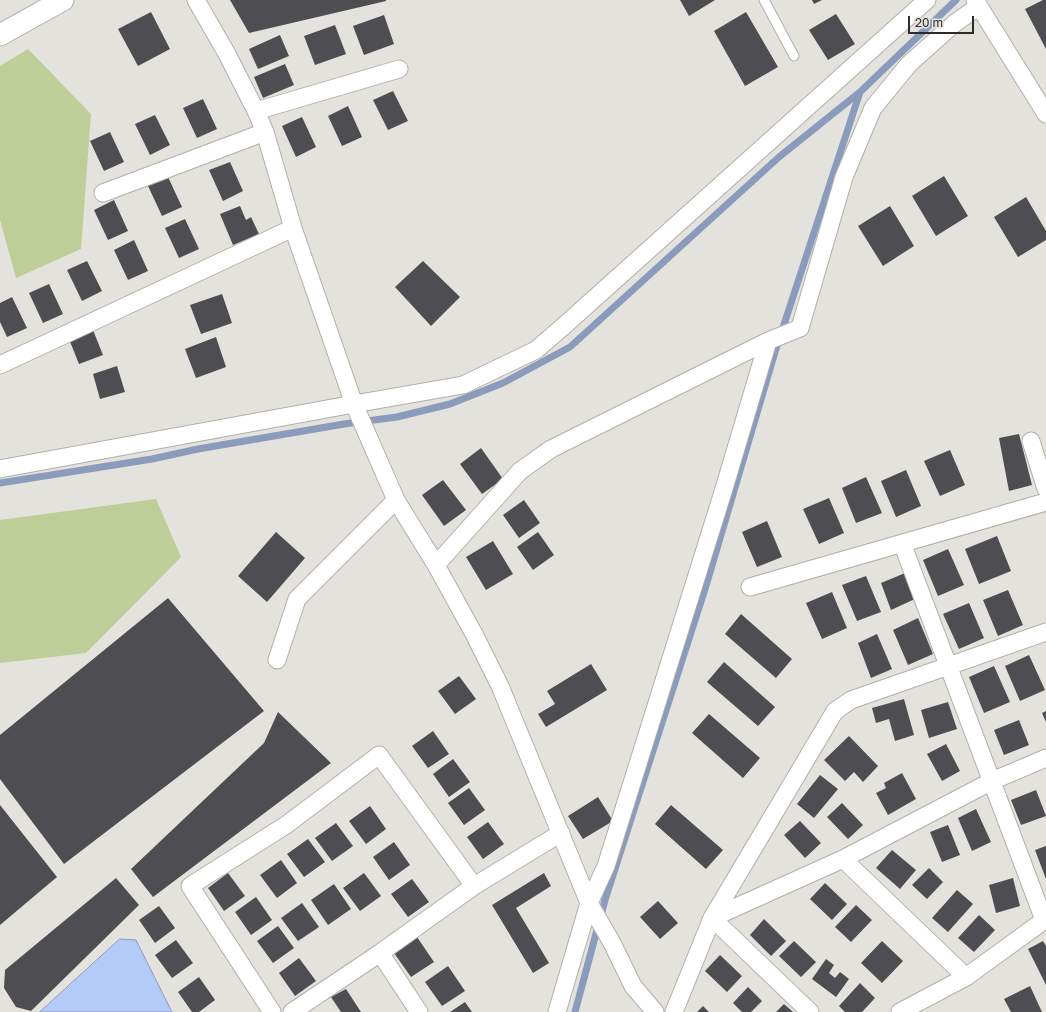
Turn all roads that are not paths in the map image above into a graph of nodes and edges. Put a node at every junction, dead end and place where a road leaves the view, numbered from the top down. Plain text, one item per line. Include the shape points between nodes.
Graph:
1 (63, 0) edge
2 (196, 0) edge
3 (764, 0) edge
4 (927, 0) edge
5 (977, 2) edge
6 (0, 35) edge
7 (794, 56) dead end
8 (399, 69) dead end
9 (256, 111) junction
10 (1046, 114) edge
11 (265, 132) junction
12 (103, 193) dead end
13 (293, 228) junction
14 (771, 340) junction
15 (0, 365) edge
16 (355, 406) junction
17 (1032, 441) dead end
18 (0, 469) edge
19 (1046, 489) edge
20 (396, 500) junction
21 (1046, 502) edge
22 (902, 543) junction
23 (436, 565) junction
24 (750, 588) dead end
25 (1046, 632) edge
26 (277, 660) dead end
27 (949, 666) junction
28 (1046, 758) edge
29 (992, 781) junction
30 (561, 833) junction
31 (843, 859) junction
32 (474, 886) junction
33 (592, 908) junction
34 (712, 918) junction
35 (1045, 920) edge
36 (380, 953) junction
37 (966, 977) junction
38 (272, 1012) edge
39 (292, 1012) edge
40 (419, 1012) edge
41 (557, 1012) edge
42 (655, 1012) edge
43 (674, 1012) edge
44 (810, 1012) edge
45 (900, 1012) edge

1 - 6 street
2 - 9 street
3 - 7 lane
4 - 16 street via 536,350 463,385
5 - 10 street
5 - 14 street via 909,64 873,108 844,177 800,328
8 - 9 street
9 - 11 street
11 - 12 street
11 - 13 street
13 - 15 street
13 - 16 street
14 - 23 street via 551,449 520,471
14 - 33 street
16 - 18 street
16 - 20 street
17 - 19 street
20 - 23 street
20 - 26 street via 297,599
21 - 22 street
22 - 24 street
22 - 27 street
23 - 30 street via 500,686
25 - 27 street
27 - 29 street
27 - 34 street via 852,700 835,711
28 - 29 street
29 - 31 street
29 - 35 street
30 - 32 street
30 - 33 street
31 - 34 street
31 - 37 street
32 - 36 street
32 - 38 street via 379,755 286,825 190,886
33 - 41 street
33 - 42 street via 633,986
34 - 43 street
34 - 44 street
35 - 37 street
36 - 39 street
36 - 40 street
37 - 45 street

